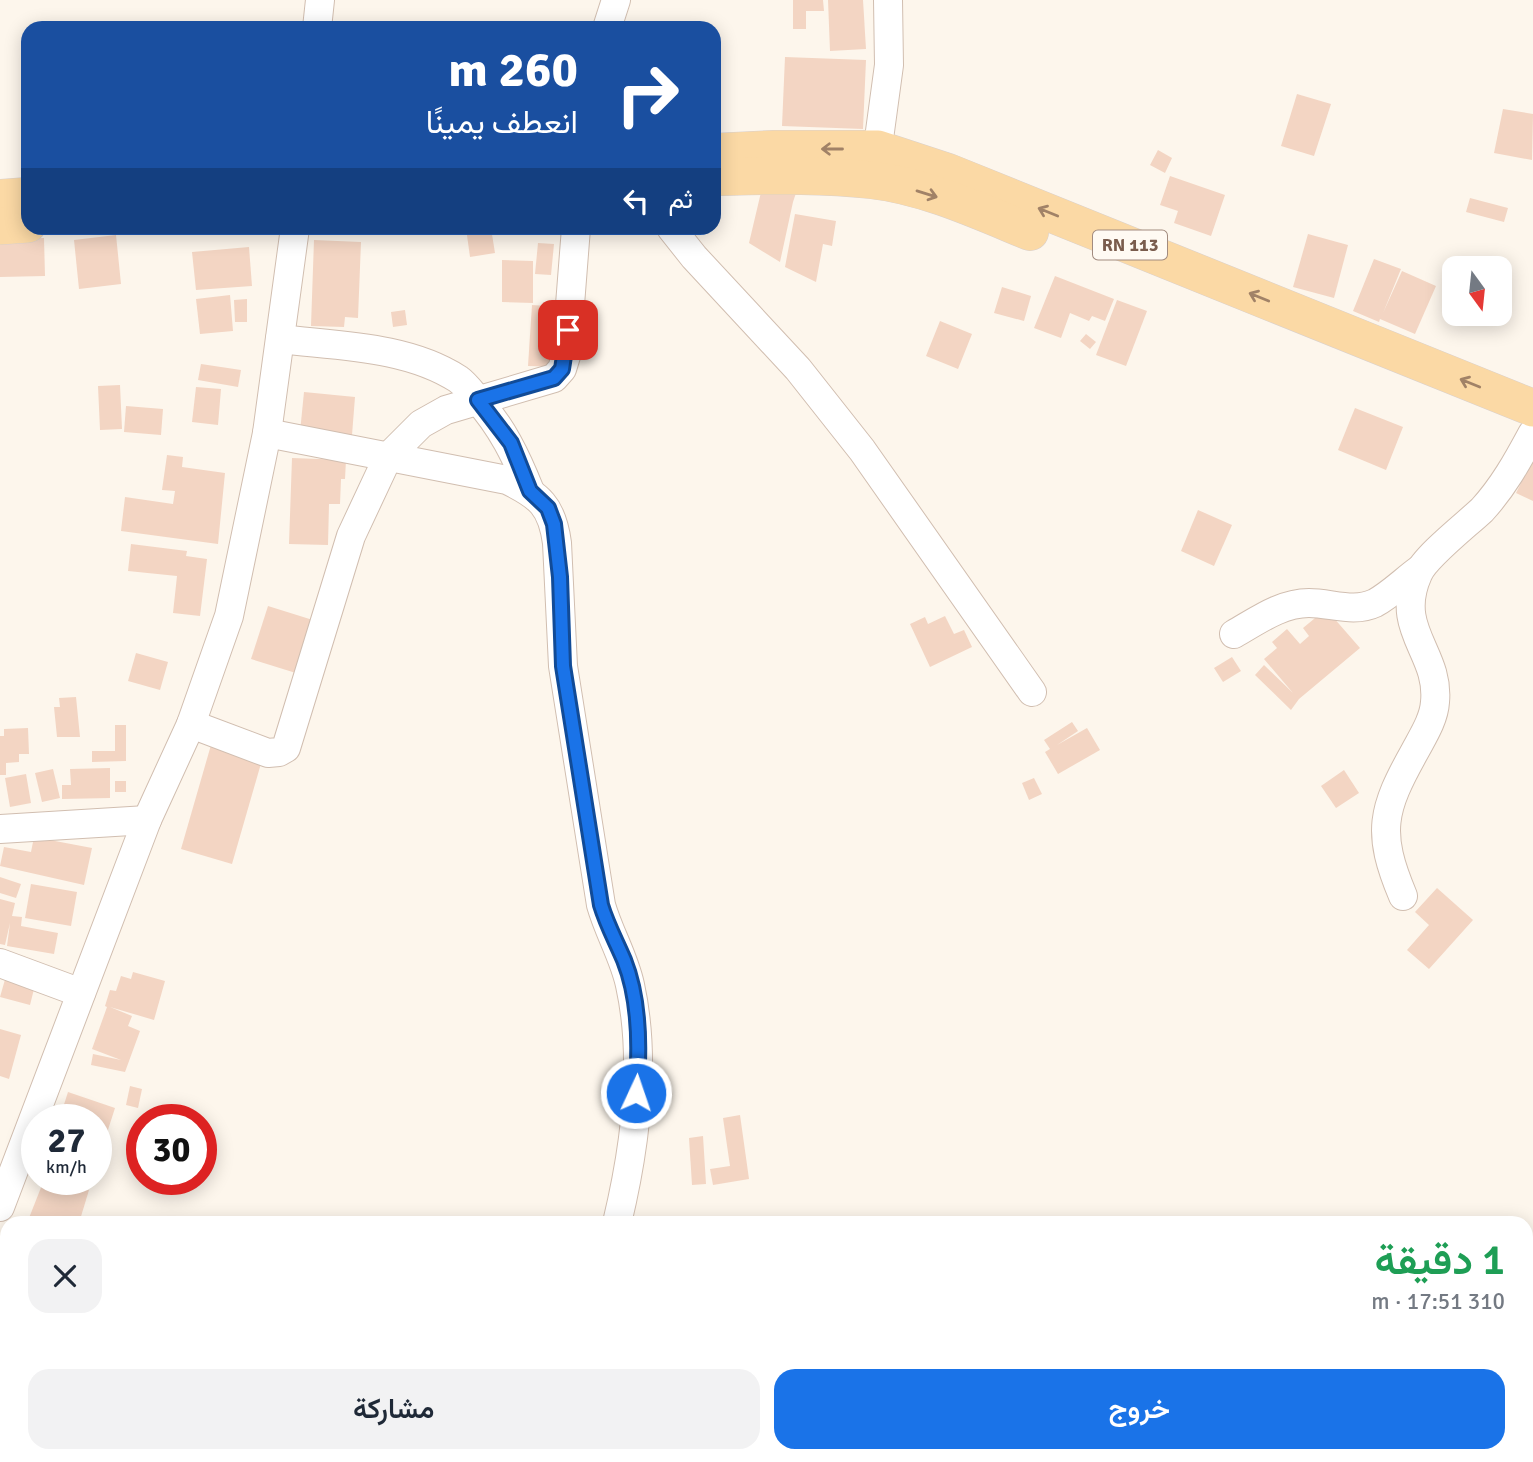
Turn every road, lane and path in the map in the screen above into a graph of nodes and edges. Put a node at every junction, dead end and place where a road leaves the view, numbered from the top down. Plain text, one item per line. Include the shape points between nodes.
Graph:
1 (320, 0) edge
2 (616, 0) edge
3 (888, 0) edge
4 (318, 21) edge
5 (609, 21) edge
6 (721, 152) edge
7 (875, 165) junction
8 (721, 177) edge
9 (21, 196) edge
10 (0, 198) edge
11 (21, 224) edge
12 (0, 226) edge
13 (294, 235) edge
14 (575, 235) edge
15 (677, 235) edge
16 (280, 339) junction
17 (478, 400) junction
18 (1533, 426) edge
19 (267, 433) junction
20 (388, 457) junction
21 (530, 491) junction
22 (1419, 570) junction
23 (1234, 634) dead end
24 (1032, 692) dead end
25 (191, 724) junction
26 (148, 820) junction
27 (0, 829) edge
28 (1403, 896) dead end
29 (0, 963) edge
30 (81, 993) junction
31 (0, 1207) edge
32 (619, 1216) edge

1 - 4 street
2 - 5 street
3 - 7 street via 889,65
7 -> 6 main road, RN 113 via 775,149
7 - 8 main road, RN 113 via 810,176
7 - 18 main road, RN 113 via 948,172
9 - 10 main road
11 - 12 main road
13 - 16 street
14 - 17 street via 562,369 554,378
15 - 24 street via 797,369 862,450
16 - 17 street via 381,351 434,367 460,380
16 - 19 street
17 - 20 street via 421,424
17 - 21 street via 511,443
18 - 22 street via 1505,483
19 - 20 street
19 - 25 street via 229,616
20 - 21 street via 507,480
20 - 25 street via 351,536 286,748 268,753
21 - 32 street via 548,508 554,524 563,666 601,905 631,986 637,1034 639,1069 627,1182
22 - 23 street via 1375,603 1295,605 1276,610
22 - 28 street via 1409,594 1410,619 1436,698 1434,713 1393,790 1385,817 1389,864
25 - 26 street
26 - 27 street
26 - 30 street
29 - 30 street
30 - 31 street

